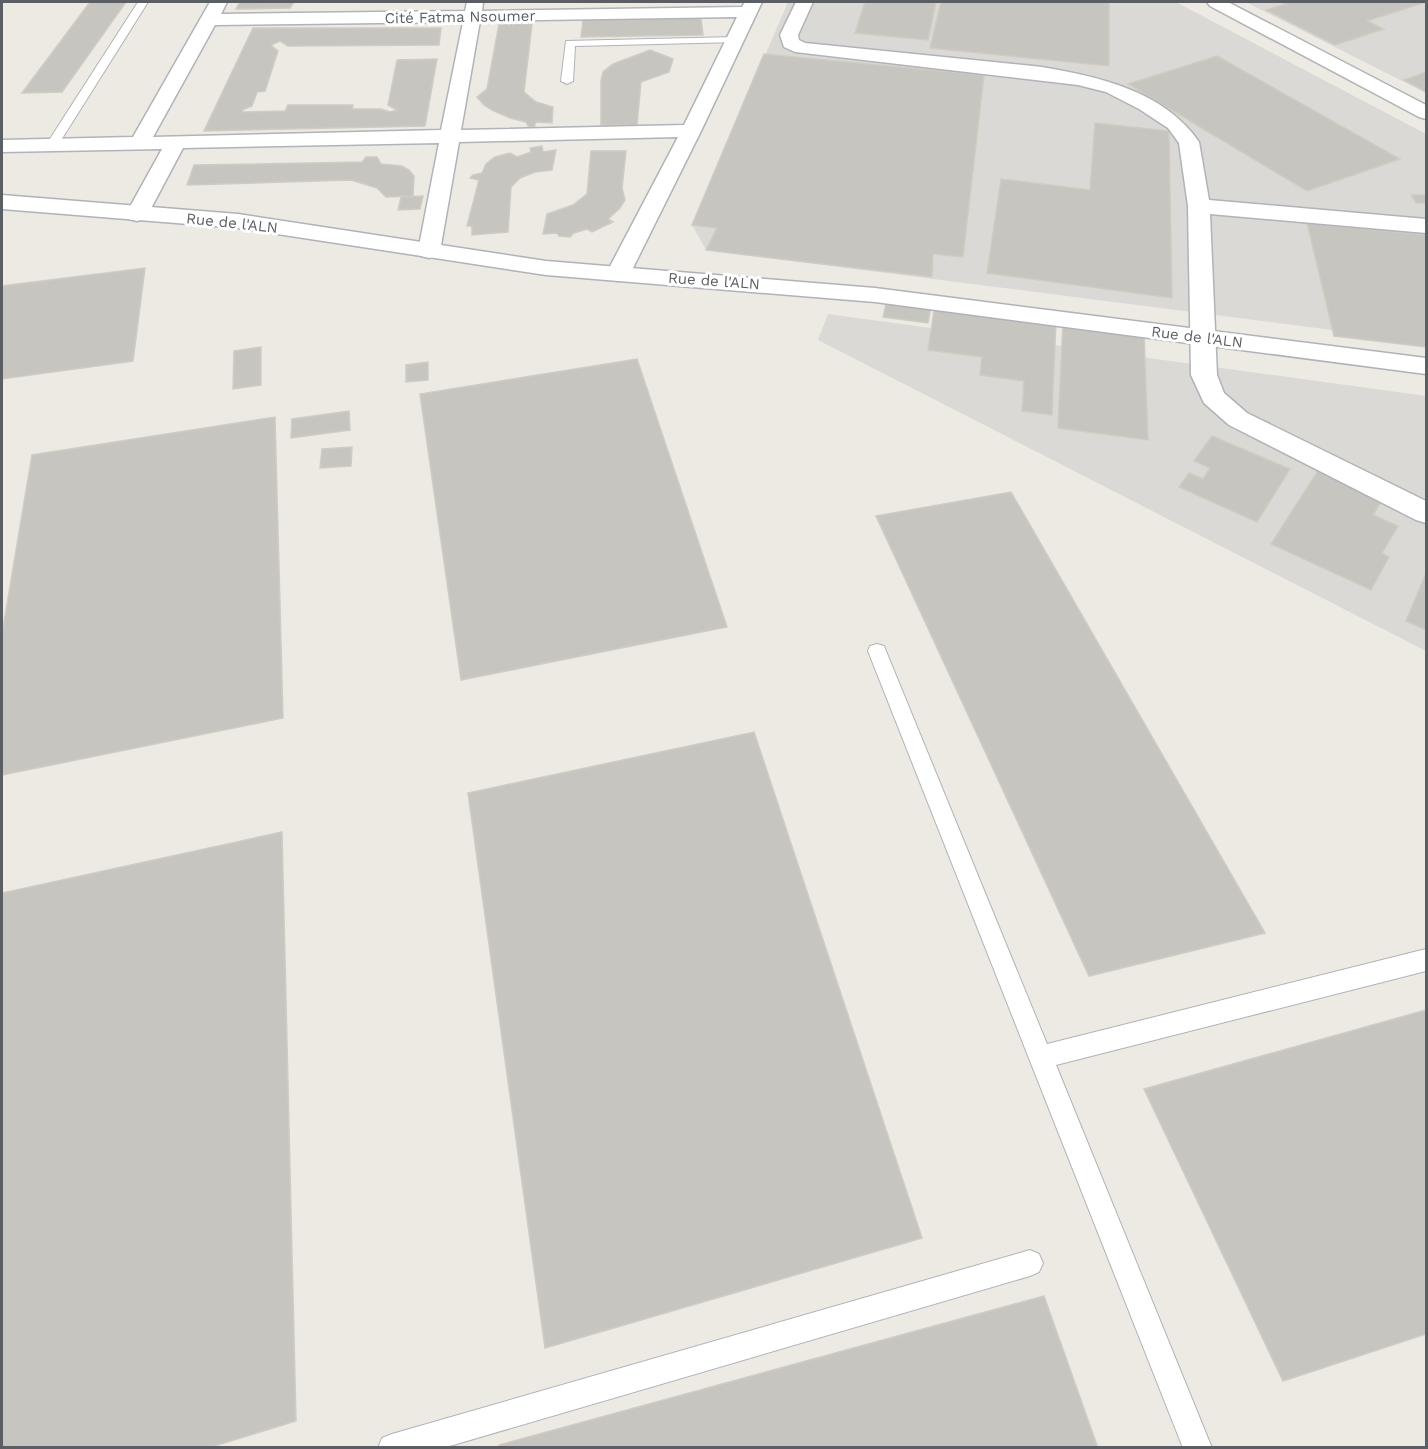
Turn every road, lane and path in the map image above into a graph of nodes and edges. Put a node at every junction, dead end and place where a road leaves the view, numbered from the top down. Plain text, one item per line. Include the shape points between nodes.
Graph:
1 (143, 2) edge
2 (219, 2) edge
3 (804, 2) edge
4 (1216, 2) edge
5 (750, 7) edge
6 (473, 9) edge
7 (208, 20) junction
8 (735, 40) junction
9 (567, 81) dead end
10 (1426, 113) edge
11 (691, 131) junction
12 (449, 137) junction
13 (139, 144) junction
14 (175, 144) junction
15 (2, 146) edge
16 (52, 146) junction
17 (2, 202) edge
18 (1199, 206) junction
19 (137, 214) junction
20 (1426, 226) edge
21 (429, 251) junction
22 (618, 274) junction
23 (1204, 338) junction
24 (1426, 366) edge
25 (1426, 513) edge
26 (877, 651) dead end
27 (1426, 960) edge
28 (1041, 1057) junction
29 (1030, 1263) dead end
30 (431, 1442) edge
31 (392, 1448) edge
32 (1198, 1448) edge

1 - 16 lane
2 - 7 street
3 - 18 street via 789,35 790,43 801,48 1070,77 1113,88 1146,105 1175,124 1189,142
4 - 10 street
5 - 6 street, Cité Fatma Nsoumer
5 - 8 street, Cité Fatma Nsoumer
6 - 7 street, Cité Fatma Nsoumer
6 - 12 street
7 - 13 street
8 - 9 lane via 570,43
8 - 11 street, Cité Fatma Nsoumer
11 - 12 street
11 - 22 street, Cité Fatma Nsoumer
12 - 14 street
12 - 21 street
13 - 14 street
13 - 16 street
14 - 19 street
15 - 16 street
17 - 19 street, Rue de l'ALN
18 - 20 street
18 - 23 street
19 - 21 street, Rue de l'ALN via 238,221
21 - 22 street, Rue de l'ALN
22 - 23 street, Rue de l'ALN via 853,292
23 - 24 street, Rue de l'ALN
23 - 25 street via 1204,375 1213,397 1238,419
26 - 28 lane
27 - 28 lane
28 - 32 lane
29 - 30 lane
30 - 31 lane

